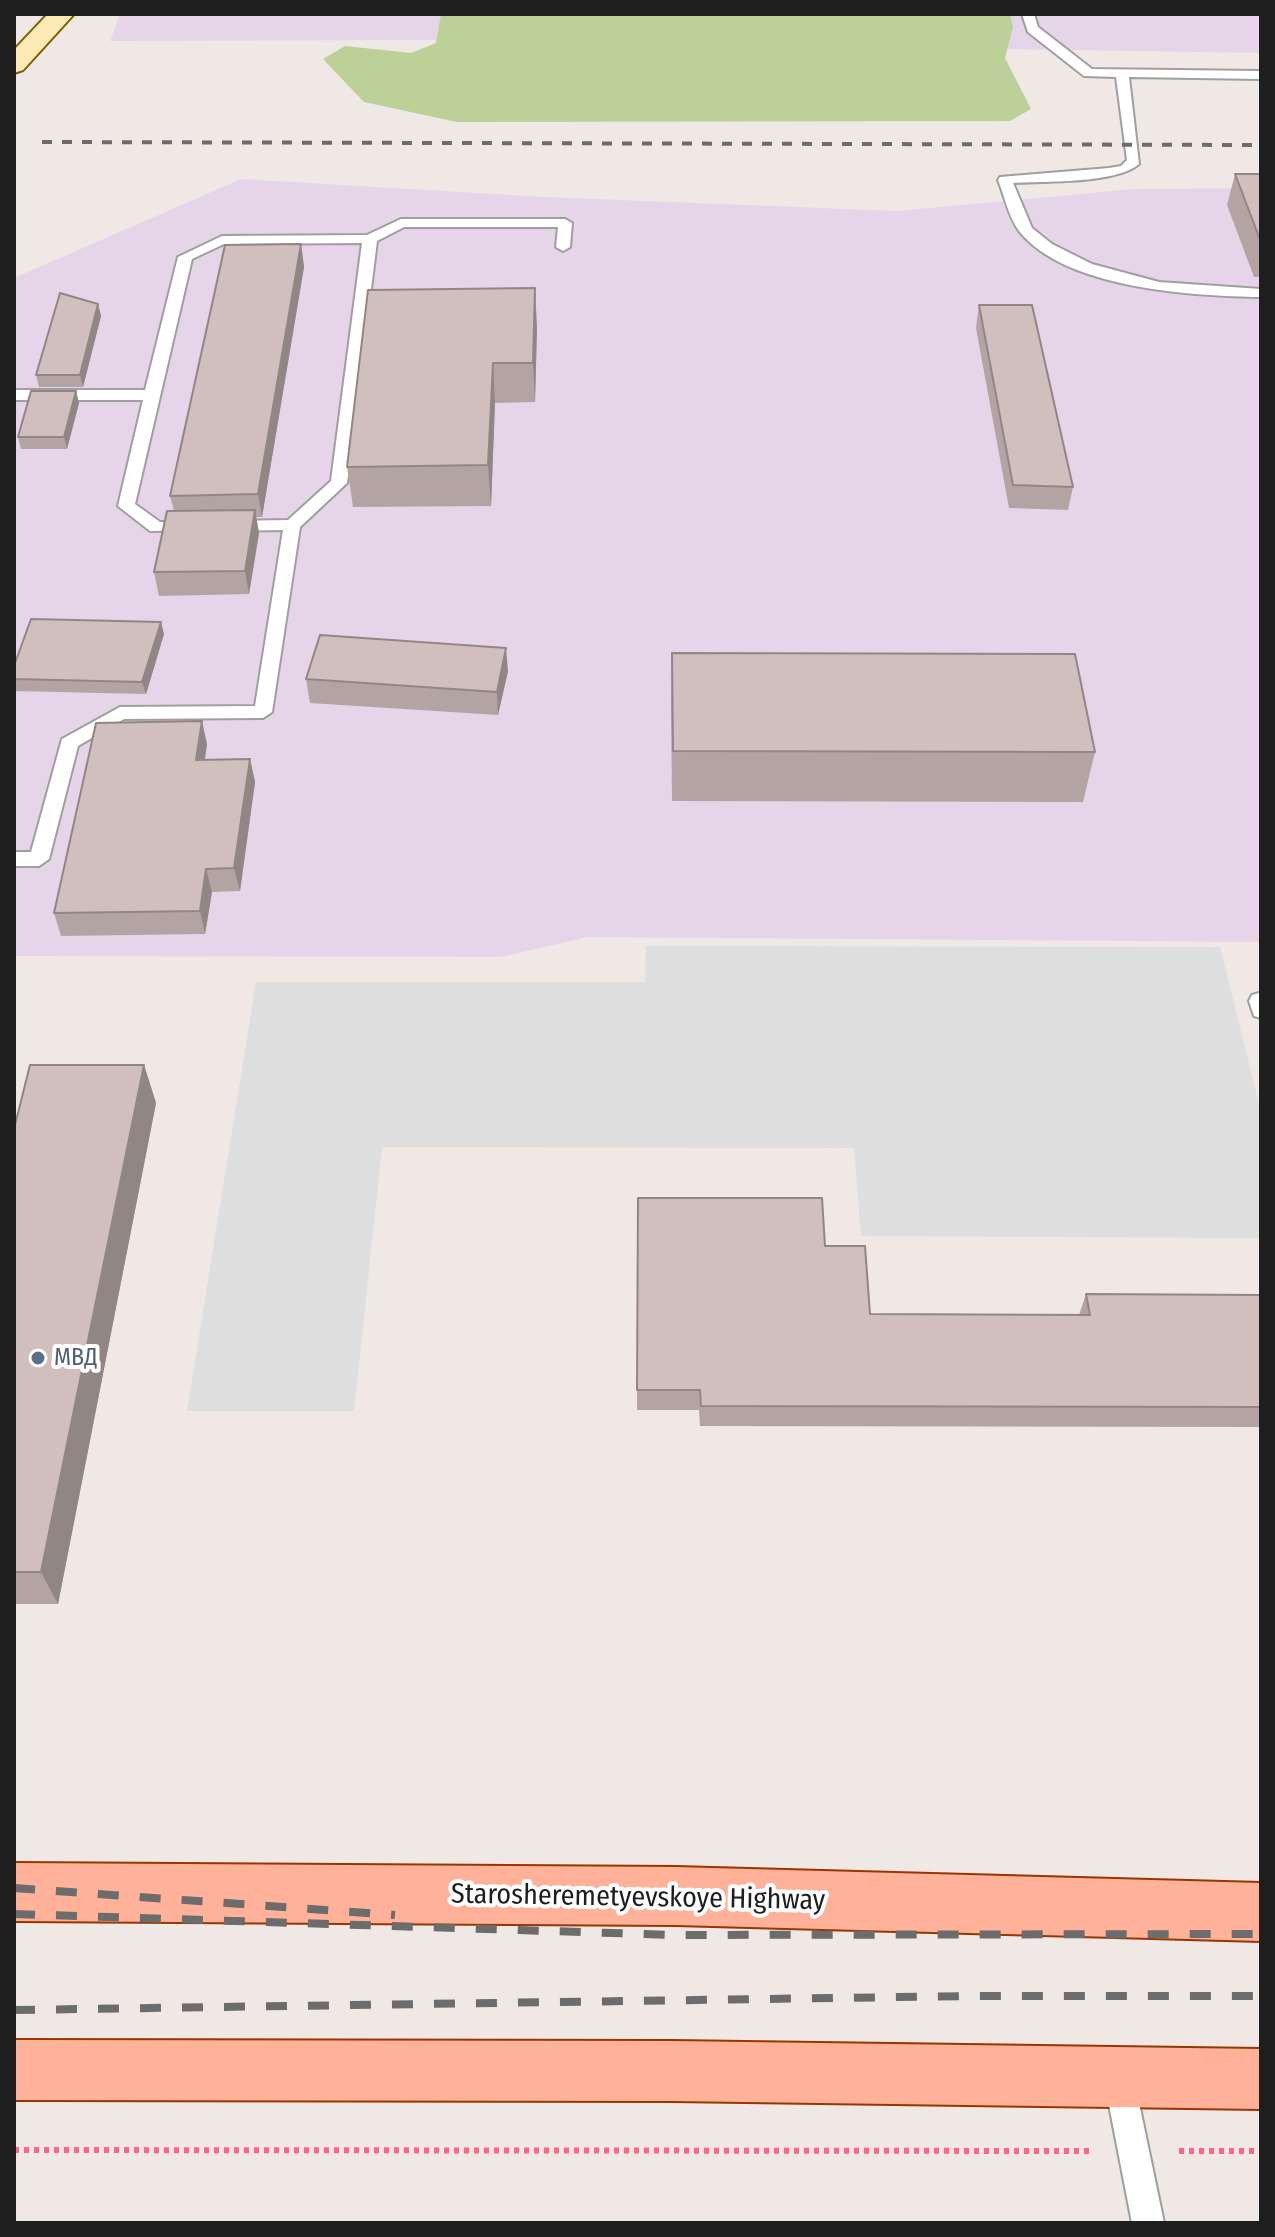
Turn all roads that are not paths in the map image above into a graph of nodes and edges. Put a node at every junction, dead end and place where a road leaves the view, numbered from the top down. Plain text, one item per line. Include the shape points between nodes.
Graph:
1 (62, 14) edge
2 (1028, 14) edge
3 (14, 65) edge
4 (1122, 73) junction
5 (1261, 75) edge
6 (370, 239) junction
7 (563, 247) dead end
8 (1261, 293) edge
9 (14, 395) edge
10 (152, 395) junction
11 (292, 525) junction
12 (14, 859) edge
13 (14, 1892) edge
14 (1261, 1912) edge
15 (14, 2070) edge
16 (1119, 2078) junction
17 (1261, 2079) edge
18 (1148, 2223) edge

1 - 3 main road
2 - 4 lane via 1032,29 1089,73
4 - 5 lane
4 - 8 lane via 1134,161 1109,172 1005,180 1023,226 1076,263 1139,285
6 - 7 lane via 401,223 565,223
6 - 10 lane via 222,240 185,257
6 - 11 lane via 339,483
9 - 10 lane
10 - 11 lane via 126,506 156,527
11 - 12 lane via 263,712 120,713 69,743 39,859
13 - 14 main road, Starosheremetyevskoye Highway via 676,1896
15 - 16 main road
16 - 17 main road
16 - 18 lane

